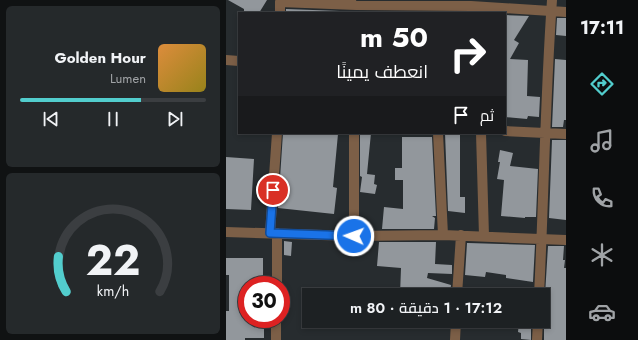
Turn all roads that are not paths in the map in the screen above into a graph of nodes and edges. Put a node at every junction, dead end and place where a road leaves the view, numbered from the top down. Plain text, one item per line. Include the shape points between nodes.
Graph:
1 (552, 0) edge
2 (280, 1) edge
3 (324, 2) edge
4 (398, 3) edge
5 (472, 6) edge
6 (356, 9) edge
7 (425, 9) edge
8 (552, 11) junction
9 (280, 12) edge
10 (566, 12) edge
11 (226, 60) edge
12 (238, 61) edge
13 (506, 132) edge
14 (545, 133) junction
15 (277, 134) edge
16 (354, 134) edge
17 (438, 134) edge
18 (481, 134) edge
19 (566, 134) edge
20 (226, 232) edge
21 (274, 233) junction
22 (443, 235) junction
23 (461, 235) junction
24 (354, 236) junction
25 (484, 236) junction
26 (542, 239) junction
27 (566, 240) edge
28 (276, 276) edge
29 (457, 288) edge
30 (539, 288) edge
31 (276, 328) edge
32 (456, 328) edge
33 (538, 328) edge
34 (276, 340) edge
35 (455, 340) edge
36 (537, 340) edge

1 - 8 street
2 - 3 street
2 - 9 street
3 - 6 street
4 - 6 street
4 - 7 street
5 - 7 street
5 - 8 street
8 - 10 street
8 - 14 street
11 - 12 street
13 - 14 street
14 - 19 street
14 - 26 street
15 - 21 street
16 - 24 street
17 - 22 street
18 - 25 street
20 - 21 street
21 - 24 street
21 - 28 street
22 - 23 street
22 - 24 street
23 - 25 street
23 - 29 street
25 - 26 street
26 - 27 street
26 - 30 street
31 - 34 street
32 - 35 street
33 - 36 street

